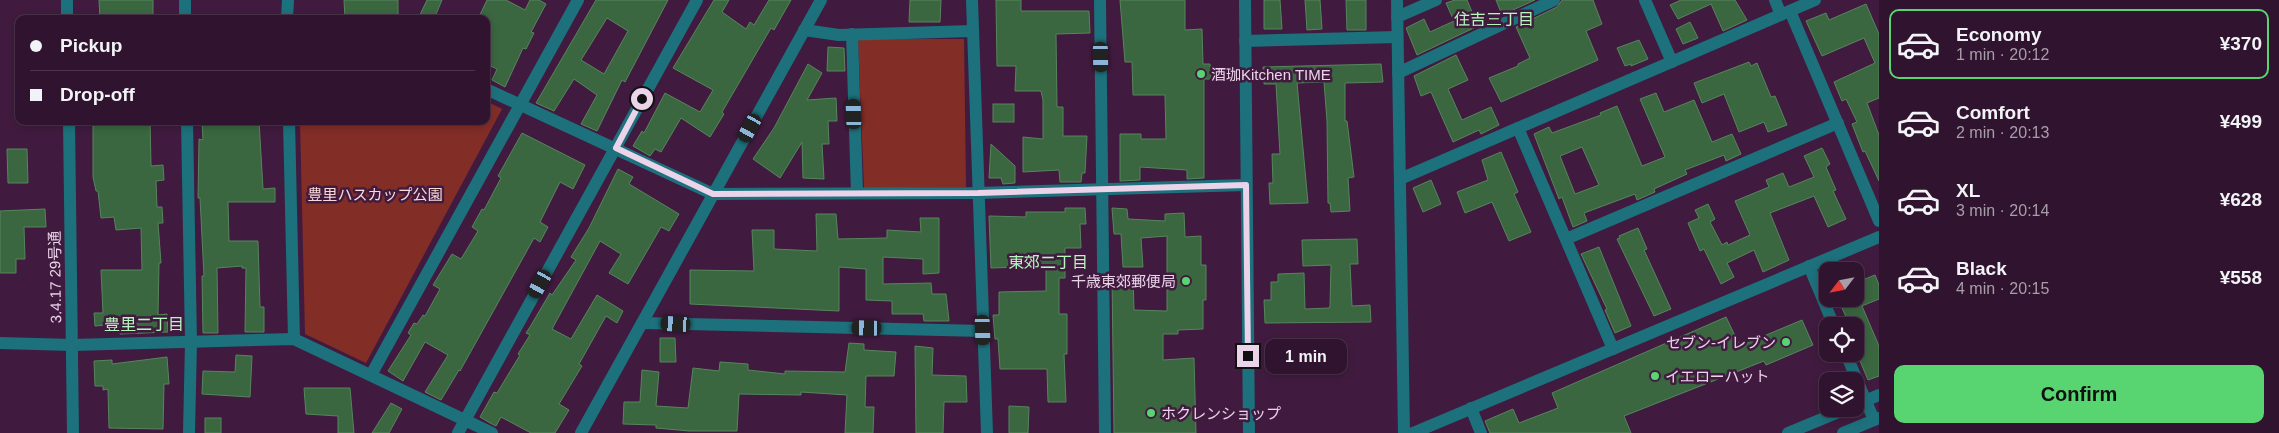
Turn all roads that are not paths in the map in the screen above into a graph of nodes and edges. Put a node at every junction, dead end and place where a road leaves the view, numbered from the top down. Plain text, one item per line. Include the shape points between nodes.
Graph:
1 (67, 0) edge
2 (185, 0) edge
3 (288, 0) edge
4 (578, 0) edge
5 (696, 0) edge
6 (821, 0) edge
7 (972, 0) edge
8 (1100, 0) edge
9 (1245, 0) edge
10 (1397, 0) edge
11 (1436, 0) edge
12 (1554, 0) edge
13 (1646, 0) edge
14 (1775, 0) edge
15 (1815, 0) edge
16 (1786, 13) junction
17 (67, 15) edge
18 (185, 15) edge
19 (288, 15) edge
20 (1397, 17) junction
21 (804, 30) junction
22 (973, 31) junction
23 (852, 34) junction
24 (1397, 37) junction
25 (1245, 41) junction
26 (1672, 62) junction
27 (1398, 73) junction
28 (490, 91) edge
29 (521, 105) junction
30 (1838, 123) junction
31 (68, 125) edge
32 (187, 125) edge
33 (289, 125) edge
34 (1518, 128) junction
35 (616, 148) junction
36 (1400, 179) junction
37 (1246, 185) junction
38 (1102, 189) junction
39 (857, 193) junction
40 (978, 193) junction
41 (713, 194) junction
42 (1879, 220) edge
43 (1879, 237) edge
44 (1566, 239) junction
45 (1809, 266) junction
46 (1830, 317) edge
47 (642, 322) junction
48 (983, 330) junction
49 (294, 339) junction
50 (191, 342) junction
51 (0, 343) edge
52 (72, 345) junction
53 (1613, 349) junction
54 (370, 375) junction
55 (1879, 395) edge
56 (1864, 402) edge
57 (1864, 406) edge
58 (1471, 408) junction
59 (1832, 417) edge
60 (1877, 419) edge
61 (465, 420) junction
62 (1811, 429) edge
63 (73, 433) edge
64 (189, 433) edge
65 (458, 433) edge
66 (492, 433) edge
67 (581, 433) edge
68 (987, 433) edge
69 (1105, 433) edge
70 (1249, 433) edge
71 (1404, 433) edge
72 (1413, 433) edge
73 (1481, 433) edge
74 (1788, 433) edge
75 (1843, 433) edge

1 - 17 street
2 - 18 street
3 - 19 street
4 - 29 street
5 - 35 street
6 - 21 street
7 - 22 street
8 - 38 street
9 - 25 street
10 - 20 street
11 - 20 street
12 - 27 street
13 - 26 street
14 - 16 street
15 - 16 street
16 - 26 street
16 - 30 street
20 - 24 street
21 - 23 street
21 - 41 street
22 - 23 street
22 - 40 street
23 - 39 street
24 - 25 street
24 - 27 street
25 - 37 street
26 - 34 street
27 - 36 street
28 - 29 street
29 - 35 street
29 - 54 street
30 - 42 street
30 - 44 street
31 - 52 street, 3.4.17 29号通
32 - 50 street
33 - 49 street
34 - 36 street
34 - 44 street
35 - 41 street
35 - 61 street
36 - 71 street
37 - 38 street
37 - 70 street
38 - 40 street
38 - 69 street
39 - 40 street
39 - 41 street
40 - 48 street
41 - 47 street
43 - 45 street
44 - 53 street
45 - 46 street
45 - 53 street
47 - 48 street
47 - 67 street
48 - 68 street
49 - 50 street
49 - 54 street
50 - 52 street
50 - 64 street
51 - 52 street
52 - 63 street, 3.4.17 29号通
53 - 58 street
54 - 61 street
55 - 56 street
57 - 60 street
58 - 72 street
58 - 73 street
59 - 62 street
60 - 75 street
61 - 65 street
61 - 66 street
62 - 74 street

